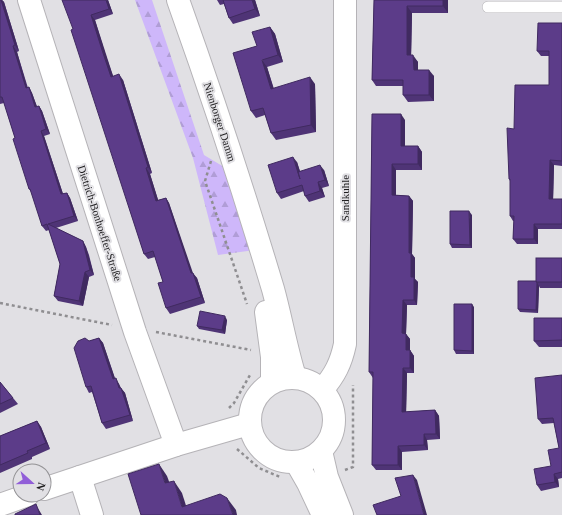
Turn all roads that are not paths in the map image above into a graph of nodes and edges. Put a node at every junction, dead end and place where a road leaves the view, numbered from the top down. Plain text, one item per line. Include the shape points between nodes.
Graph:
1 (29, 0) edge
2 (178, 0) edge
3 (345, 0) edge
4 (488, 7) dead end
5 (562, 7) edge
6 (260, 245) junction
7 (295, 377) junction
8 (272, 382) junction
9 (322, 390) junction
10 (249, 424) junction
11 (176, 445) junction
12 (321, 451) junction
13 (296, 462) junction
14 (80, 477) junction
15 (318, 480) junction
16 (52, 486) edge
17 (12, 501) edge
18 (0, 505) edge
19 (92, 515) edge
20 (323, 515) edge
21 (342, 515) edge

1 - 11 street, Dietrich-Bonhoeffer-Straße via 135,332
2 - 6 street, Nienborger Damm via 208,83
3 - 9 street, Sandkuhle via 345,344 337,371
4 - 5 lane
6 - 7 street, Nienborger Damm via 278,305
6 - 8 street, Nienborger Damm via 272,357
7 - 8 street via 282,377
7 - 9 street
8 - 10 street via 261,390 254,401
9 - 12 street via 330,401 334,421 330,440
10 - 11 street
10 - 13 street via 253,437 267,455 277,460
11 - 14 street
12 - 13 street
12 - 15 street
13 - 15 street
14 - 16 street
14 - 19 street
15 - 20 street
15 - 21 street
17 - 18 street

